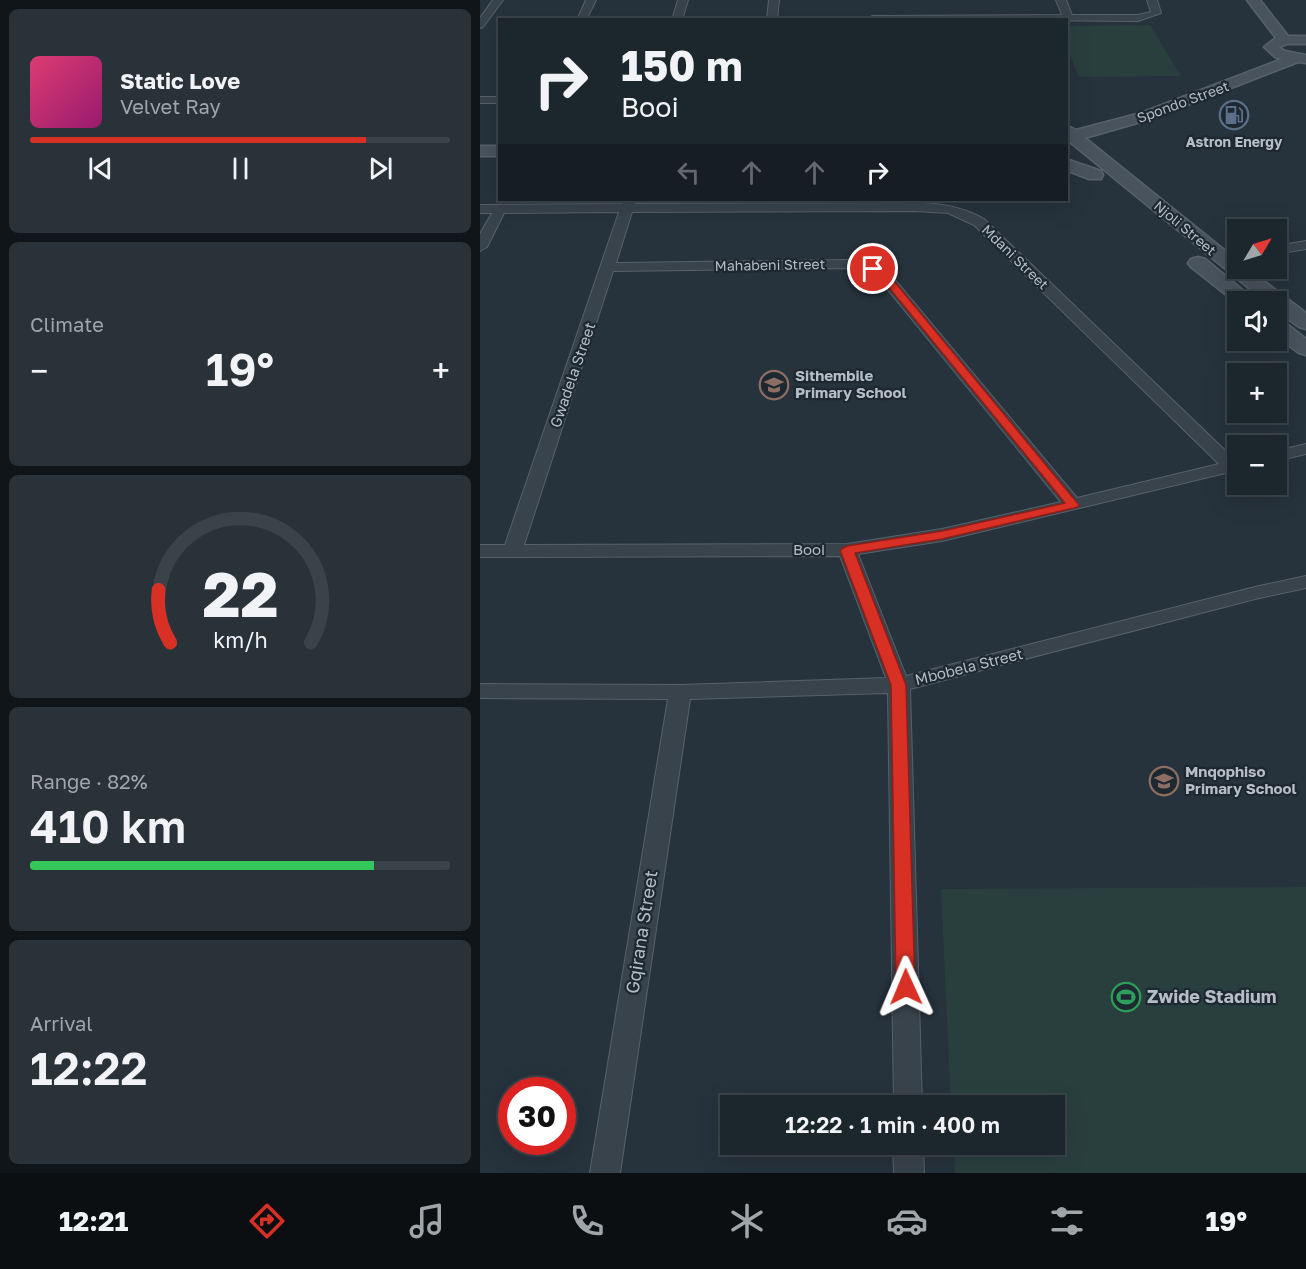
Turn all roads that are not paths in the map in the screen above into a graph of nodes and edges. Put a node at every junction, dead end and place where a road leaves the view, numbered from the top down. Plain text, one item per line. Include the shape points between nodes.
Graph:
1 (498, 0) edge
2 (591, 0) edge
3 (683, 0) edge
4 (774, 0) edge
5 (1061, 0) edge
6 (1152, 0) edge
7 (1253, 0) edge
8 (872, 16) edge
9 (582, 18) edge
10 (678, 18) edge
11 (771, 18) edge
12 (1068, 18) junction
13 (480, 25) edge
14 (1301, 36) edge
15 (1279, 46) junction
16 (1301, 59) edge
17 (480, 100) edge
18 (498, 100) edge
19 (1115, 126) junction
20 (1068, 136) edge
21 (480, 151) edge
22 (498, 151) edge
23 (1068, 164) edge
24 (1099, 167) junction
25 (629, 204) edge
26 (480, 209) edge
27 (500, 209) junction
28 (1306, 245) edge
29 (480, 248) edge
30 (1287, 248) edge
31 (1227, 256) edge
32 (609, 267) junction
33 (1255, 279) edge
34 (1235, 291) edge
35 (1306, 323) edge
36 (1287, 334) edge
37 (1306, 349) edge
38 (1306, 449) edge
39 (1287, 453) edge
40 (1227, 459) edge
41 (1227, 468) edge
42 (1073, 505) junction
43 (513, 550) junction
44 (847, 550) junction
45 (480, 551) edge
46 (1306, 582) edge
47 (899, 685) junction
48 (480, 691) edge
49 (680, 692) junction
50 (908, 1095) edge
51 (908, 1155) edge
52 (605, 1173) edge
53 (909, 1173) edge

1 - 13 street
2 - 9 street
3 - 10 street
4 - 11 street
5 - 12 street
6 - 12 street via 1157,10 1154,14
7 - 15 main road
8 - 12 street via 971,14
14 - 15 main road
15 - 16 main road
15 - 20 main road, Spondo Street via 1243,67 1111,115
16 - 19 main road, Spondo Street
17 - 18 street
19 - 20 main road, Spondo Street
19 - 24 main road via 1102,148
20 - 24 main road, Njoli Street
21 - 22 main road
23 - 24 main road
24 - 31 main road, Njoli Street
24 - 34 main road, Njoli Street
25 - 27 street, Mdani Street
25 - 32 street, Gwadela Street
25 - 40 street, Mdani Street via 933,207 971,216
26 - 27 street, Mdani Street
27 - 29 street
28 - 30 street
32 - 42 street, Mahabeni Street via 850,264 873,269 885,277
32 - 43 street, Gwadela Street
33 - 35 main road, Njoli Street
36 - 37 main road
38 - 39 street
41 - 42 street, Booi
42 - 44 street, Booi via 942,535
43 - 44 street, Booi
43 - 45 street, Booi
44 - 47 street
46 - 47 street, Mbobela Street
47 - 49 street, Mbobela Street
47 - 50 street
48 - 49 street, Mbobela Street
49 - 52 street, Gqirana Street
51 - 53 street

